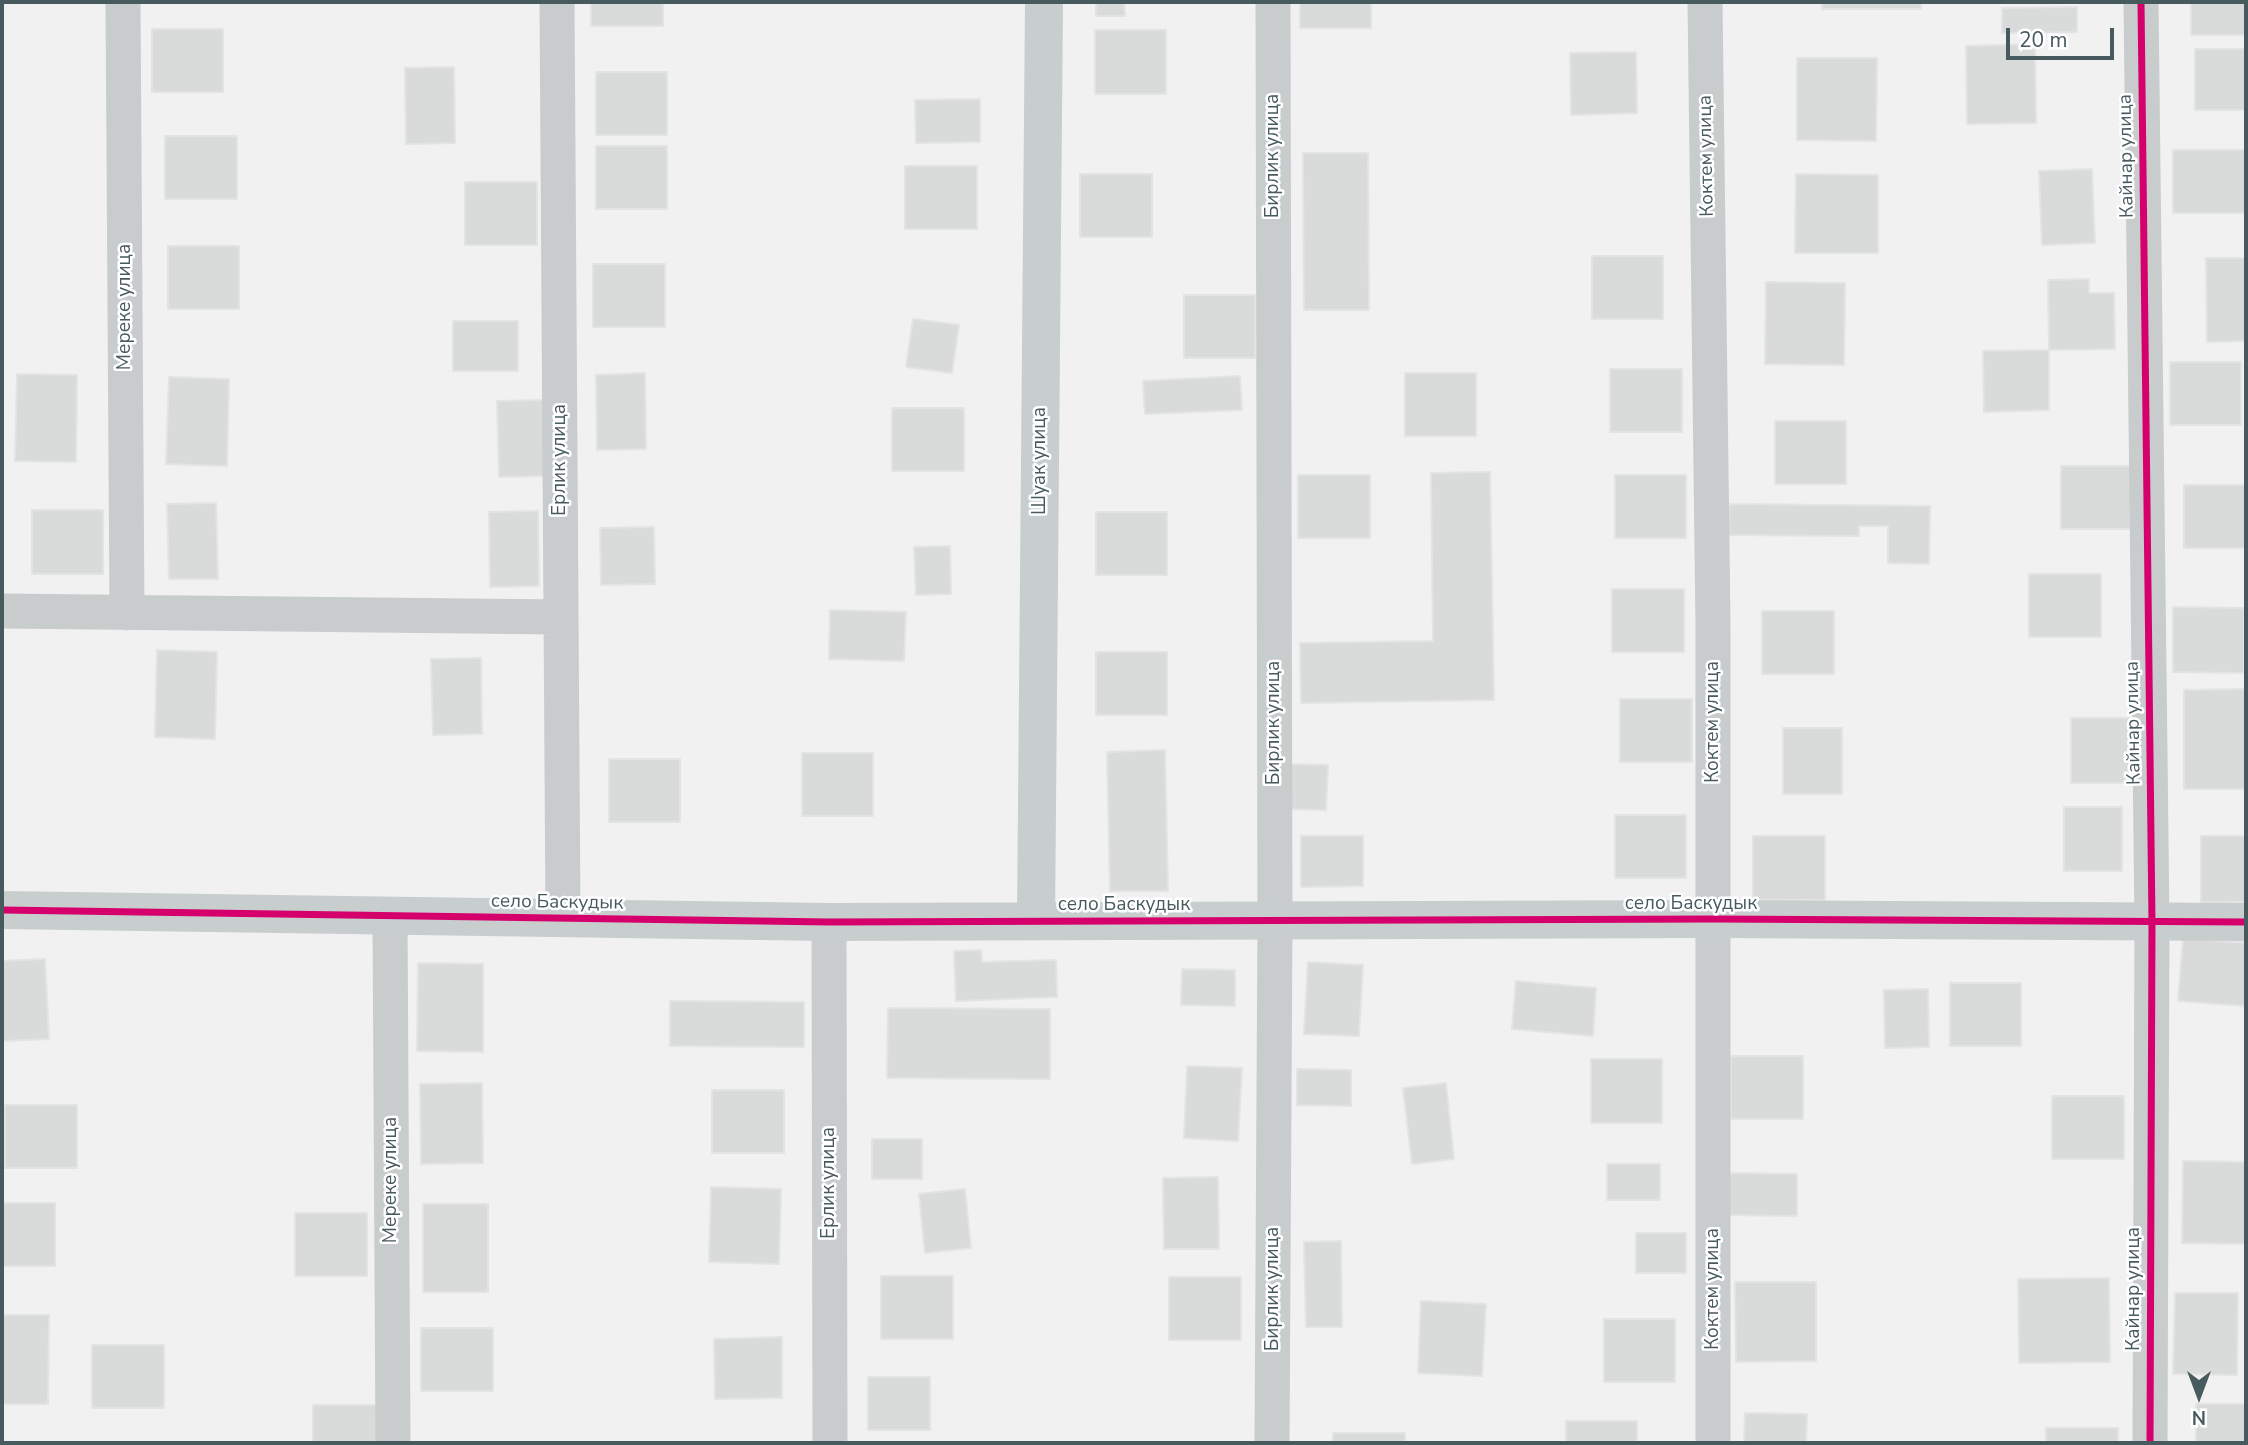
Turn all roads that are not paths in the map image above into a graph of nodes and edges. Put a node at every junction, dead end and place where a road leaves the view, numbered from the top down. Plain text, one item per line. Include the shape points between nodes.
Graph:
1 (123, 2) edge
2 (557, 2) edge
3 (1044, 2) edge
4 (1273, 2) edge
5 (1705, 2) edge
6 (2141, 2) edge
7 (2, 611) edge
8 (127, 613) junction
9 (561, 617) junction
10 (2, 910) edge
11 (390, 918) junction
12 (563, 918) junction
13 (1714, 919) junction
14 (1036, 920) junction
15 (1275, 921) junction
16 (829, 922) junction
17 (2151, 922) junction
18 (2246, 922) edge
19 (393, 1443) edge
20 (830, 1443) edge
21 (1272, 1443) edge
22 (1713, 1443) edge
23 (2150, 1443) edge

1 - 8 street, Мереке улица
2 - 9 street, Ерлик улица
3 - 14 street, Шуак улица
4 - 15 street, Бирлик улица
5 - 13 street, Коктем улица
6 - 17 street, Кайнар улица
7 - 8 street
8 - 9 street
9 - 12 street, Ерлик улица
10 - 11 street, село Баскудык
11 - 12 street, село Баскудык
11 - 19 street, Мереке улица
12 - 16 street, село Баскудык
13 - 15 street, село Баскудык
13 - 17 street, село Баскудык
13 - 22 street, Коктем улица
14 - 15 street, село Баскудык
14 - 16 street, село Баскудык
15 - 21 street, Бирлик улица
16 - 20 street, Ерлик улица
17 - 18 street, село Баскудык
17 - 23 street, Кайнар улица

